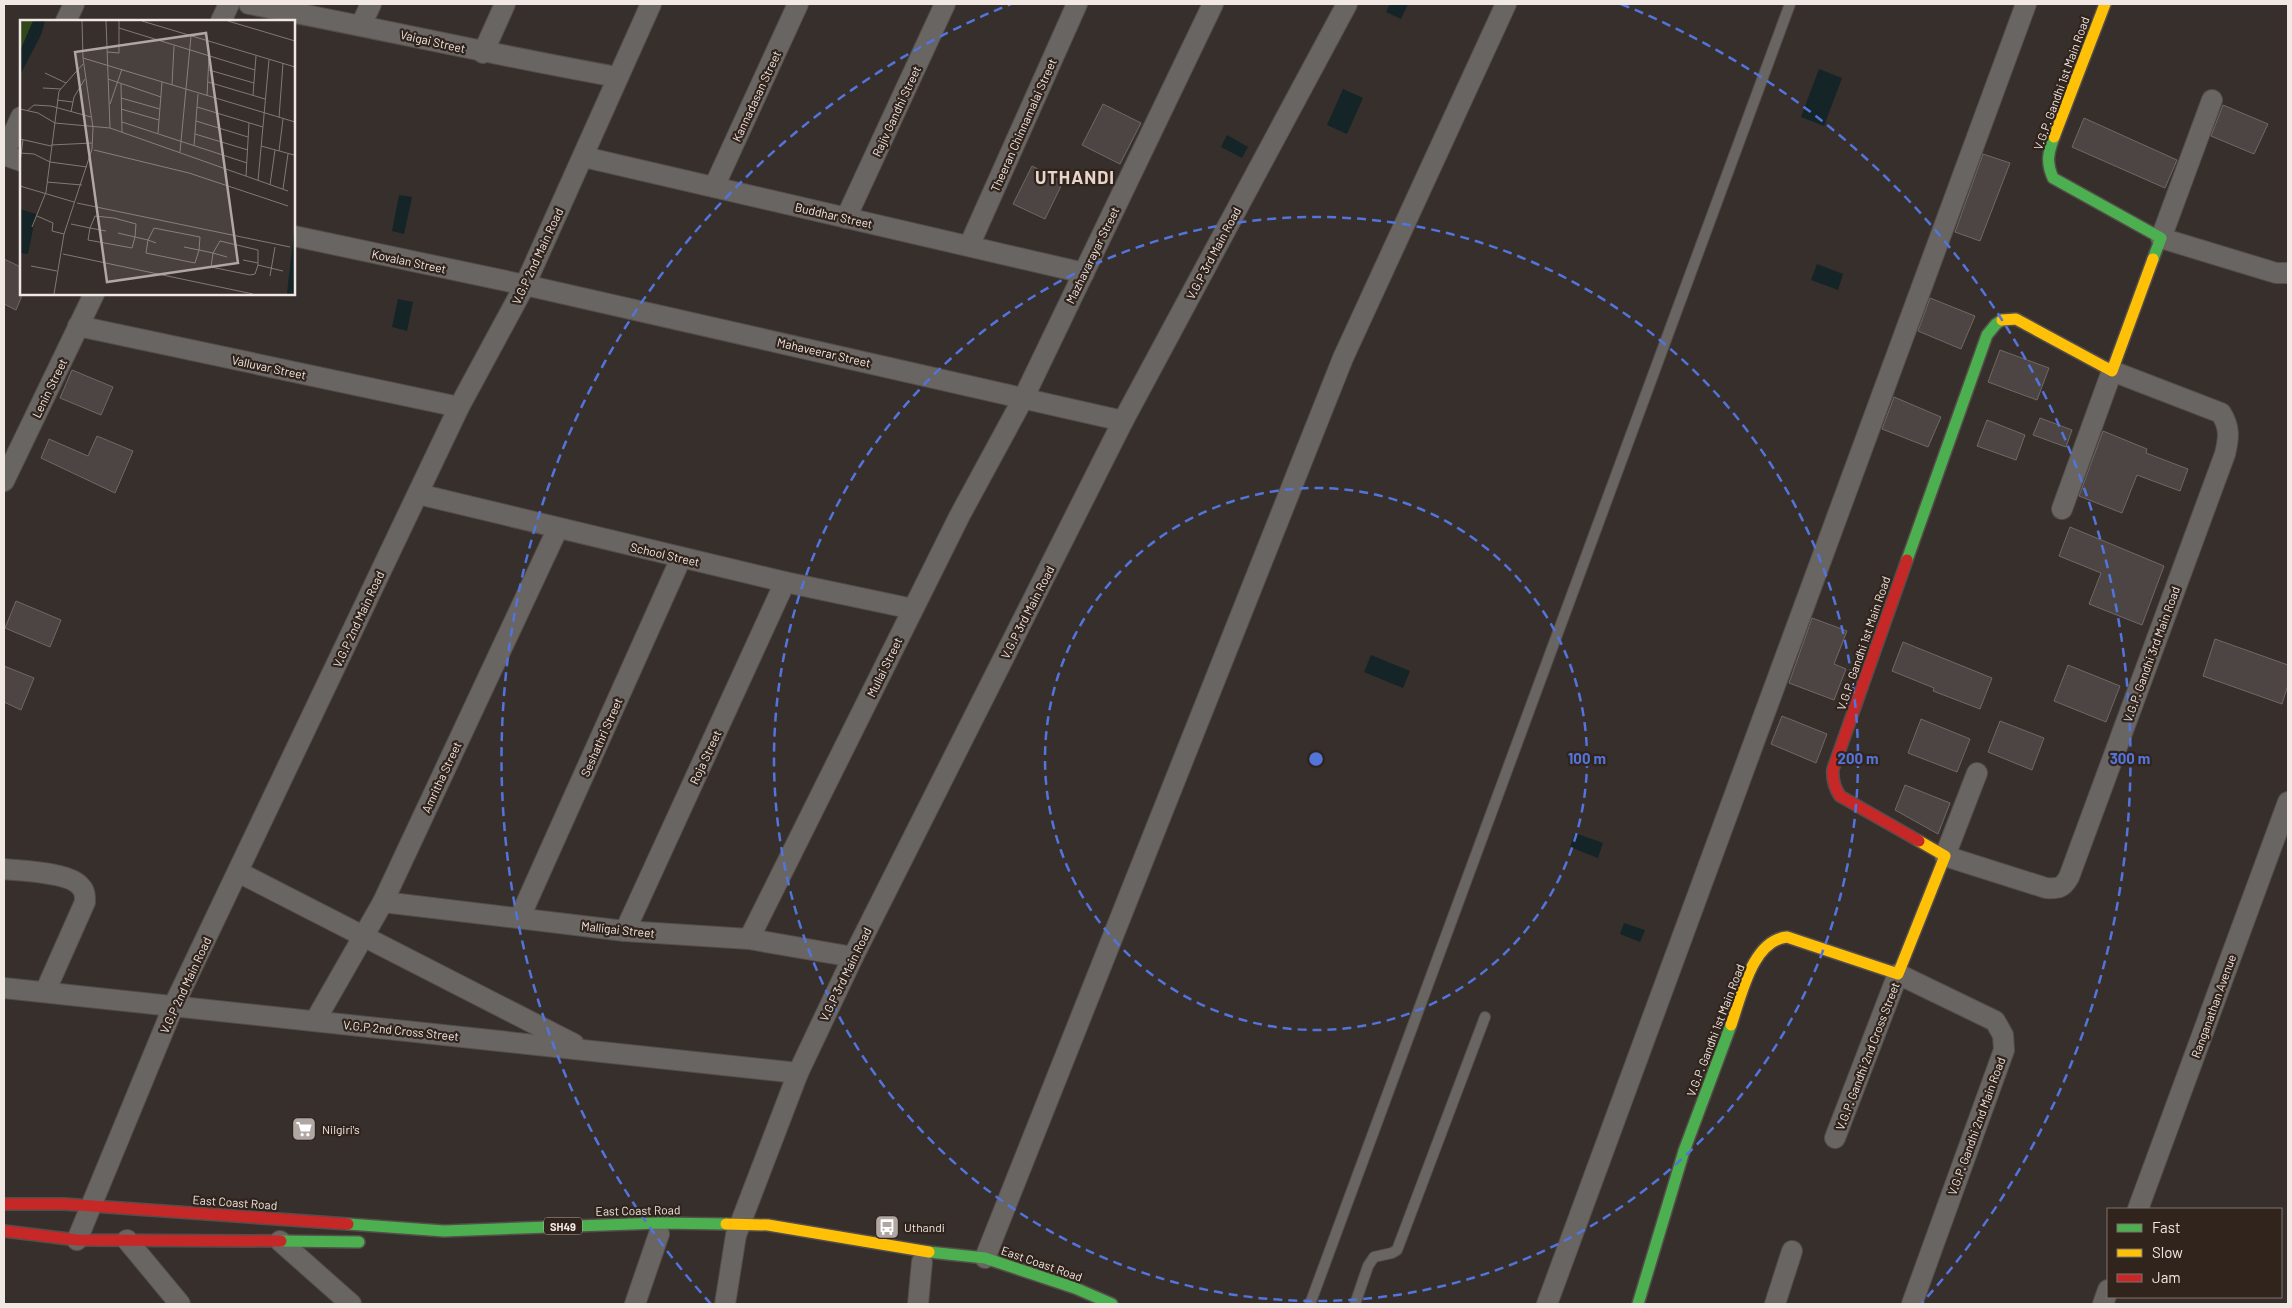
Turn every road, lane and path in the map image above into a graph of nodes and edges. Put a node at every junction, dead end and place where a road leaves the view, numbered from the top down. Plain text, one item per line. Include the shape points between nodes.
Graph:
1 (74, 4) edge
2 (229, 4) edge
3 (249, 4) edge
4 (371, 4) edge
5 (504, 4) edge
6 (651, 4) edge
7 (798, 4) edge
8 (946, 4) edge
9 (1077, 4) edge
10 (1213, 4) edge
11 (1347, 4) edge
12 (1506, 4) edge
13 (1790, 4) edge
14 (2026, 4) edge
15 (2105, 4) edge
16 (66, 20) edge
17 (221, 20) edge
18 (361, 26) junction
19 (482, 53) junction
20 (617, 77) junction
21 (2212, 100) dead end
22 (20, 118) edge
23 (4, 154) edge
24 (584, 158) junction
25 (20, 161) edge
26 (714, 187) junction
27 (846, 218) junction
28 (295, 236) edge
29 (2161, 238) junction
30 (969, 246) junction
31 (1084, 273) junction
32 (2288, 273) edge
33 (525, 285) junction
34 (94, 295) edge
35 (78, 326) junction
36 (2112, 371) junction
37 (1024, 397) junction
38 (459, 407) junction
39 (1123, 421) junction
40 (4, 481) edge
41 (418, 494) junction
42 (2062, 509) dead end
43 (558, 528) junction
44 (681, 558) junction
45 (785, 582) junction
46 (913, 609) junction
47 (1977, 773) dead end
48 (2288, 802) edge
49 (1945, 856) junction
50 (4, 869) edge
51 (238, 872) junction
52 (382, 902) junction
53 (520, 917) junction
54 (625, 931) junction
55 (363, 936) junction
56 (749, 939) junction
57 (853, 957) junction
58 (1898, 974) junction
59 (4, 988) edge
60 (45, 992) junction
61 (174, 1005) junction
62 (1485, 1017) dead end
63 (316, 1021) junction
64 (585, 1050) junction
65 (798, 1073) junction
66 (1835, 1138) dead end
67 (4, 1204) edge
68 (91, 1206) junction
69 (2138, 1208) edge
70 (738, 1230) junction
71 (4, 1231) edge
72 (660, 1234) junction
73 (77, 1240) junction
74 (127, 1240) junction
75 (280, 1241) junction
76 (367, 1242) dead end
77 (434, 1242) dead end
78 (1792, 1251) dead end
79 (985, 1258) junction
80 (927, 1263) joint
81 (180, 1304) edge
82 (352, 1304) edge
83 (635, 1304) edge
84 (725, 1304) edge
85 (918, 1304) edge
86 (1112, 1304) edge
87 (1310, 1304) edge
88 (1356, 1304) edge
89 (1547, 1304) edge
90 (1638, 1304) edge
91 (1775, 1304) edge
92 (1912, 1304) edge

1 - 16 street
2 - 17 street
3 - 18 street, Vaigai Street
4 - 18 street
5 - 19 street
6 - 20 street, V.G.P 2nd Main Road
7 - 26 street, Kannadasan Street
8 - 27 street, Rajiv Gandhi Street
9 - 30 street, Theeran Chinnamalai Street
10 - 31 street, Mazhavarayar Street
11 - 39 street, V.G.P 3rd Main Road
12 - 79 street via 1343,358
13 - 87 lane
14 - 89 street
15 - 29 main road, V.G.P. Gandhi 1st Main Road via 2048,153 2048,166 2053,178 2070,189
18 - 19 street, Vaigai Street
19 - 20 street, Vaigai Street
20 - 24 street, V.G.P 2nd Main Road
21 - 29 street
22 - 23 street
23 - 25 street
24 - 26 street, Buddhar Street
24 - 33 street, V.G.P 2nd Main Road
26 - 27 street, Buddhar Street
27 - 30 street, Buddhar Street
28 - 33 street, Kovalan Street
29 - 32 street via 2276,273
29 - 36 main road
30 - 31 street, Buddhar Street
31 - 37 street, Mazhavarayar Street
33 - 37 street, Mahaveerar Street
33 - 38 street, V.G.P 2nd Main Road
34 - 35 street, Lenin Street
35 - 38 street, Valluvar Street
35 - 40 street, Lenin Street
36 - 42 street
36 - 49 street, V.G.P. Gandhi 3rd Main Road via 2221,413 2228,425 2225,454 2064,886 2046,888
36 - 49 main road, V.G.P. Gandhi 1st Main Road via 2016,319 2001,318 1994,323 1987,335 1833,769 1832,780 1840,796
37 - 39 street, Mahaveerar Street
37 - 46 street, Mullai Street
38 - 41 street, V.G.P 2nd Main Road
39 - 57 street, V.G.P 3rd Main Road
41 - 43 street, School Street
41 - 51 street, V.G.P 2nd Main Road
43 - 44 street, School Street
43 - 52 street, Amritha Street
44 - 45 street, School Street
44 - 53 street, Seshathri Street
45 - 46 street, School Street
45 - 54 street, Roja Street
46 - 56 street, Mullai Street
47 - 49 street
48 - 69 street, Ranganathan Avenue
49 - 58 main road
50 - 60 street via 66,877 81,885 85,893 85,902
51 - 55 street
51 - 61 street, V.G.P 2nd Main Road
52 - 53 street, Malligai Street
52 - 55 street, Amritha Street
53 - 54 street, Malligai Street
54 - 56 street, Malligai Street
55 - 63 street, Amritha Street
55 - 64 street
56 - 57 street, Malligai Street
57 - 65 street, V.G.P 3rd Main Road
58 - 66 street, V.G.P. Gandhi 2nd Cross Street
58 - 90 main road, V.G.P. Gandhi 1st Main Road via 1787,937 1778,937 1766,944 1754,963 1684,1150
58 - 92 street, V.G.P. Gandhi 2nd Main Road via 1995,1021 2003,1035 2004,1050
59 - 60 street, V.G.P 2nd Cross Street
60 - 61 street, V.G.P 2nd Cross Street
61 - 63 street, V.G.P 2nd Cross Street
61 - 68 street, V.G.P 2nd Main Road
62 - 88 lane via 1397,1250 1374,1257
63 - 64 street, V.G.P 2nd Cross Street
64 - 65 street, V.G.P 2nd Cross Street
65 - 70 street, V.G.P 3rd Main Road
67 - 68 main road, East Coast Road / SH49
68 - 70 main road, East Coast Road / SH49 via 444,1231 659,1223
68 - 73 street, V.G.P 2nd Main Road
70 - 72 main road, East Coast Road / SH49
70 - 79 main road, East Coast Road / SH49 via 768,1225
70 - 80 main road, East Coast Road / SH49
70 - 84 street, V.G.P 3rd Main Road
71 - 73 main road
72 - 77 main road, East Coast Road / SH49
72 - 83 street
73 - 74 main road
74 - 75 main road
74 - 81 street
75 - 76 main road
75 - 82 street
78 - 91 street
79 - 86 main road, East Coast Road / SH49
80 - 85 street

